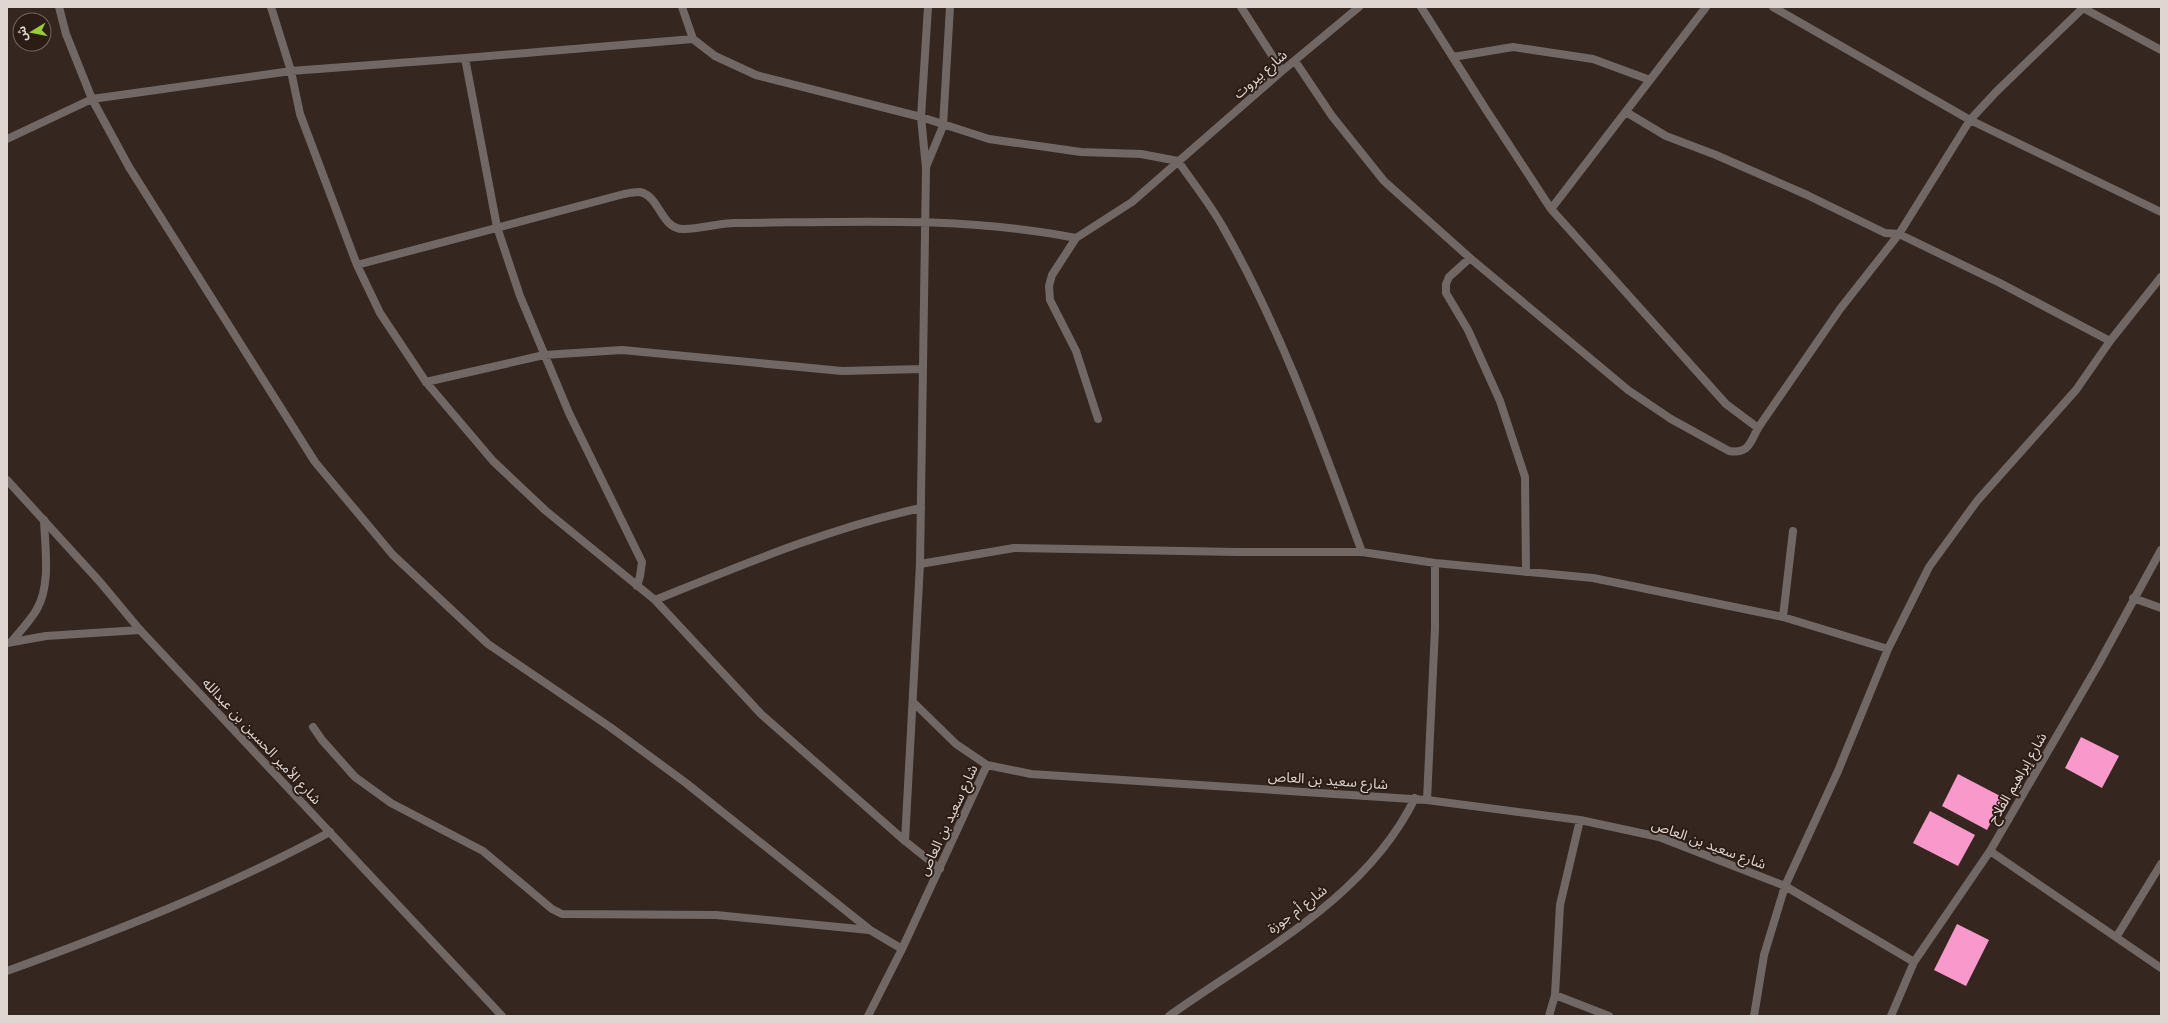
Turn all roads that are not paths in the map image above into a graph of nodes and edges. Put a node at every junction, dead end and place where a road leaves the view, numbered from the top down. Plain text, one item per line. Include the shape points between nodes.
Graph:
1 (59, 7) edge
2 (271, 7) edge
3 (682, 7) edge
4 (928, 7) edge
5 (950, 7) edge
6 (1242, 7) edge
7 (1359, 7) edge
8 (1421, 7) edge
9 (1706, 7) edge
10 (1773, 7) edge
11 (2083, 8) edge
12 (693, 39) junction
13 (2161, 50) edge
14 (1453, 57) junction
15 (465, 58) junction
16 (1295, 61) junction
17 (291, 71) junction
18 (1282, 71) junction
19 (1650, 80) junction
20 (92, 99) junction
21 (1626, 112) junction
22 (921, 117) junction
23 (1970, 120) junction
24 (943, 126) junction
25 (7, 138) edge
26 (1178, 161) junction
27 (926, 168) junction
28 (1551, 208) junction
29 (2161, 212) edge
30 (924, 223) junction
31 (497, 227) junction
32 (1899, 234) junction
33 (1076, 238) junction
34 (1470, 258) junction
35 (357, 265) junction
36 (2161, 277) edge
37 (2110, 341) junction
38 (544, 355) junction
39 (922, 369) junction
40 (426, 382) junction
41 (1098, 419) dead end
42 (1758, 428) junction
43 (7, 480) edge
44 (921, 508) junction
45 (44, 520) junction
46 (1793, 531) dead end
47 (2161, 550) edge
48 (1362, 552) junction
49 (1435, 563) junction
50 (920, 564) junction
51 (1526, 572) junction
52 (637, 586) junction
53 (2133, 598) junction
54 (655, 600) junction
55 (2161, 608) edge
56 (1783, 617) junction
57 (140, 630) junction
58 (9, 642) edge
59 (1888, 649) junction
60 (913, 702) junction
61 (313, 726) dead end
62 (987, 765) junction
63 (1414, 798) junction
64 (1427, 800) junction
65 (1580, 820) junction
66 (330, 832) junction
67 (905, 841) junction
68 (1990, 850) junction
69 (2161, 864) edge
70 (940, 869) junction
71 (1785, 886) junction
72 (870, 930) junction
73 (2117, 936) junction
74 (902, 948) junction
75 (1914, 962) junction
76 (2161, 968) edge
77 (7, 971) edge
78 (1554, 995) junction
79 (502, 1016) edge
80 (868, 1016) edge
81 (1169, 1016) edge
82 (1549, 1016) edge
83 (1609, 1016) edge
84 (1754, 1016) edge
85 (1891, 1016) edge

1 - 20 street via 66,34
2 - 17 street
3 - 12 street
4 - 22 street
5 - 24 street
6 - 18 street
7 - 16 street, شارع بيروت
8 - 14 street
9 - 19 street
10 - 23 street
11 - 13 street
11 - 23 street
12 - 15 street
12 - 22 street via 715,56 756,75
14 - 19 street via 1513,47 1593,59
14 - 28 street
15 - 17 street
15 - 31 street
16 - 18 street, شارع بيروت
16 - 34 street via 1332,116 1384,181
17 - 20 street
17 - 35 street via 300,114
18 - 26 street, شارع بيروت
19 - 21 street
20 - 25 street
20 - 72 street via 129,167 315,462 393,555 488,644 610,727 680,779
21 - 28 street
21 - 32 street via 1666,136 1807,195 1885,233
22 - 24 street
22 - 27 street
23 - 29 street
23 - 32 street
24 - 26 street via 989,139 1081,152 1141,154
24 - 27 street
26 - 33 street, شارع بيروت via 1132,202
26 - 48 street via 1223,228 1274,324
27 - 30 street
28 - 42 street via 1726,404
30 - 31 street via 734,223 684,229 671,226 648,197 640,192
30 - 33 street via 1006,227
30 - 39 street
31 - 35 street
31 - 38 street via 520,296
32 - 37 street
32 - 42 street via 1840,309
33 - 41 street via 1052,274 1049,286 1050,300 1076,351
34 - 42 street via 1628,390 1671,419 1729,451 1739,452 1746,449
34 - 51 street via 1449,277 1446,293 1468,330 1500,401 1525,476
35 - 40 street via 380,313
36 - 37 street
37 - 59 street via 2076,390 1977,501 1929,567
38 - 39 street via 622,350 842,371
38 - 40 street
38 - 52 street via 569,413 642,562
39 - 44 street
40 - 52 street via 493,461 546,511
43 - 45 street, شارع الأمير الحسين بن عبدالله
44 - 50 street
44 - 54 street via 873,518 822,534
45 - 57 street, شارع الأمير الحسين بن عبدالله
45 - 58 street via 43,591 37,609
46 - 56 street
47 - 53 street, شارع إبراهيم الفلاح
48 - 49 street
48 - 50 street via 1014,548
49 - 51 street
49 - 64 street via 1435,628
50 - 60 street
51 - 56 street via 1593,578
52 - 54 street
53 - 55 street
53 - 68 street, شارع إبراهيم الفلاح via 2098,665
54 - 67 street via 761,714
56 - 59 street
57 - 58 street via 46,636
57 - 66 street, شارع الأمير الحسين بن عبدالله
59 - 71 street via 1838,771
60 - 62 street via 956,744
60 - 67 street
61 - 72 street via 355,777 391,803 483,851 552,910 562,914 716,915
62 - 63 street, شارع سعيد بن العاص via 1031,774
62 - 70 street, شارع سعيد بن العاص
63 - 64 street, شارع سعيد بن العاص
63 - 81 street, شارع أم جوزة via 1404,821 1376,860 1316,915
64 - 65 street, شارع سعيد بن العاص
65 - 71 street, شارع سعيد بن العاص via 1659,837
65 - 78 street via 1560,905
66 - 77 street via 269,865 116,930
66 - 79 street, شارع الأمير الحسين بن عبدالله
67 - 70 street
68 - 73 street
68 - 75 street, شارع إبراهيم الفلاح
69 - 73 street
70 - 74 street, شارع سعيد بن العاص
71 - 75 street, شارع سعيد بن العاص
71 - 84 street via 1764,955
72 - 74 street
73 - 76 street
74 - 80 street, شارع سعيد بن العاص
75 - 85 street, شارع إبراهيم الفلاح
78 - 82 street
78 - 83 street

